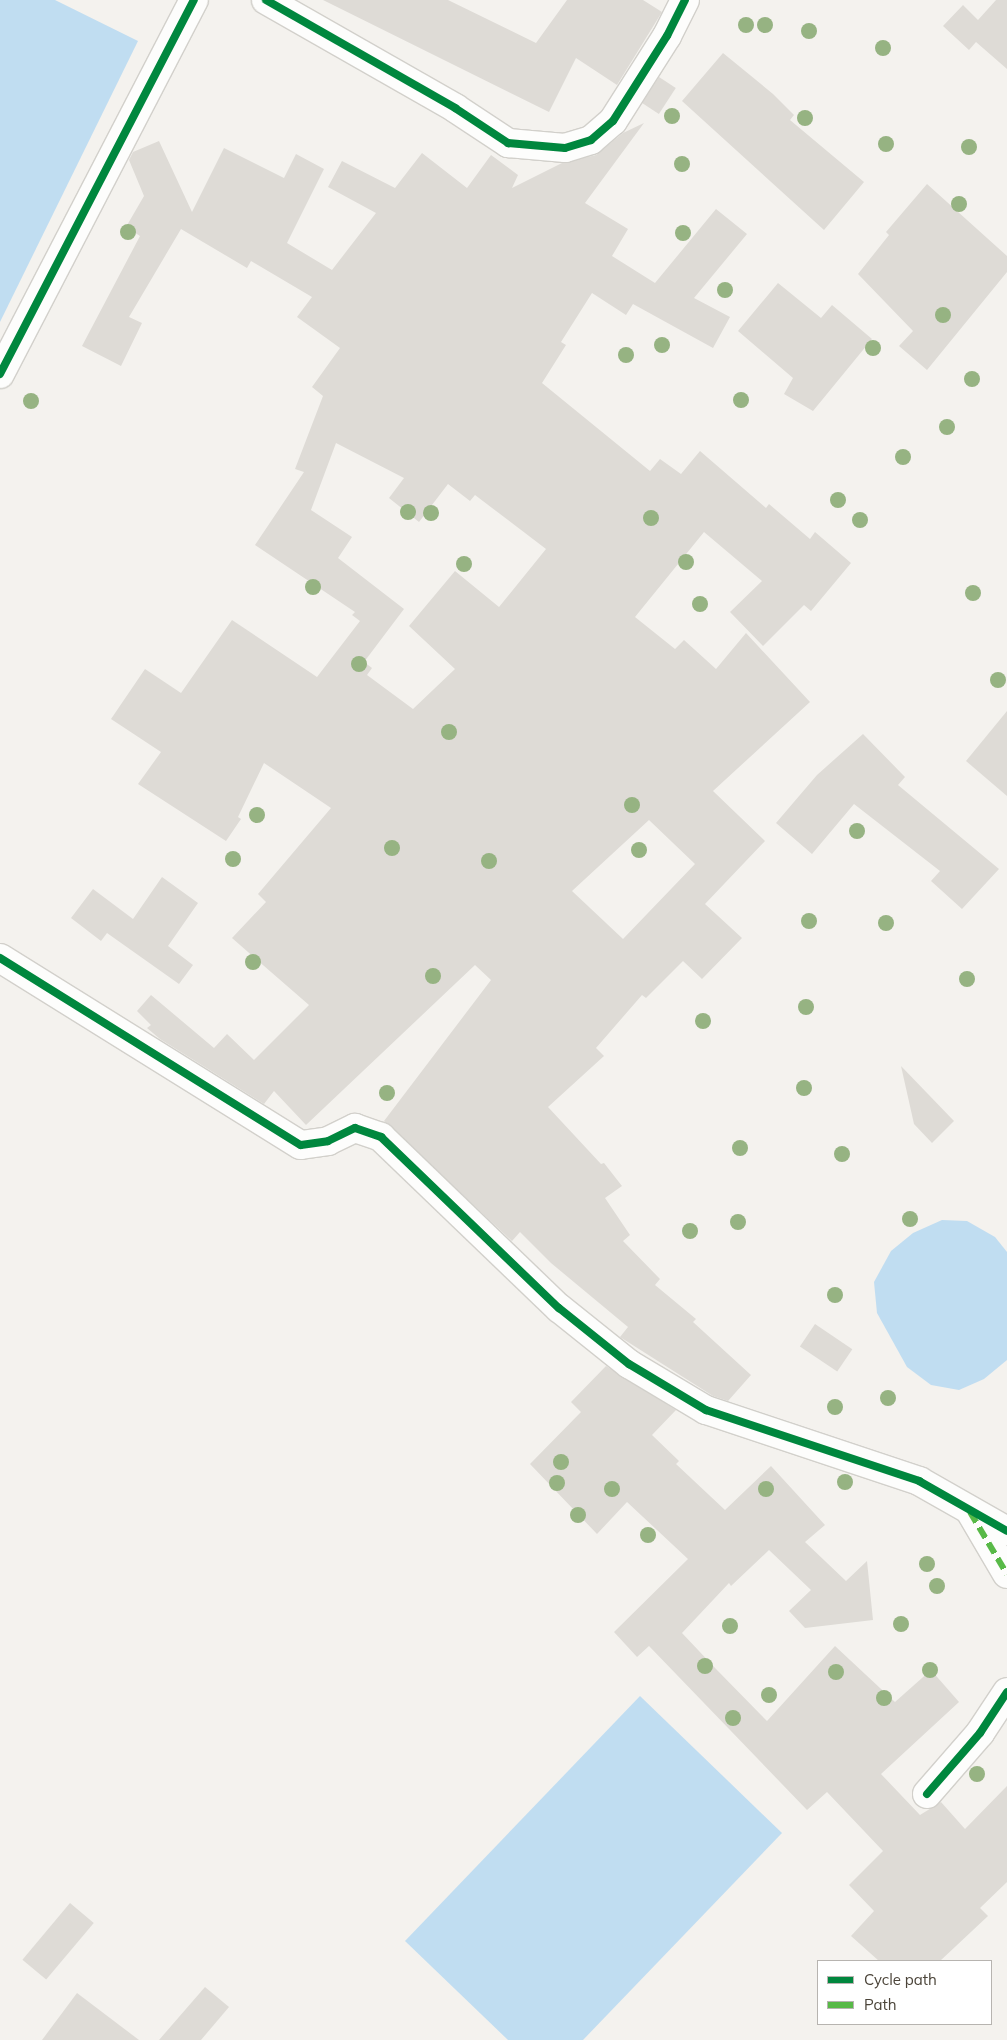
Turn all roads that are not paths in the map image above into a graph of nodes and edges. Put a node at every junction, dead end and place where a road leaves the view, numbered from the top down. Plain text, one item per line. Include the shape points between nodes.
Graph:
1 (194, 0) edge
2 (266, 0) edge
3 (685, 0) edge
4 (0, 374) edge
5 (0, 958) edge
6 (968, 1508) junction
7 (1007, 1530) edge
8 (1007, 1574) edge
9 (1007, 1692) edge
10 (927, 1794) dead end

1 - 4 street
2 - 3 street via 508,143 565,148 591,140 613,121 667,36
5 - 6 street via 301,1145 328,1141 356,1128 381,1137 559,1308 629,1364 706,1410 919,1482
6 - 7 street
6 - 8 street
9 - 10 street via 980,1733

